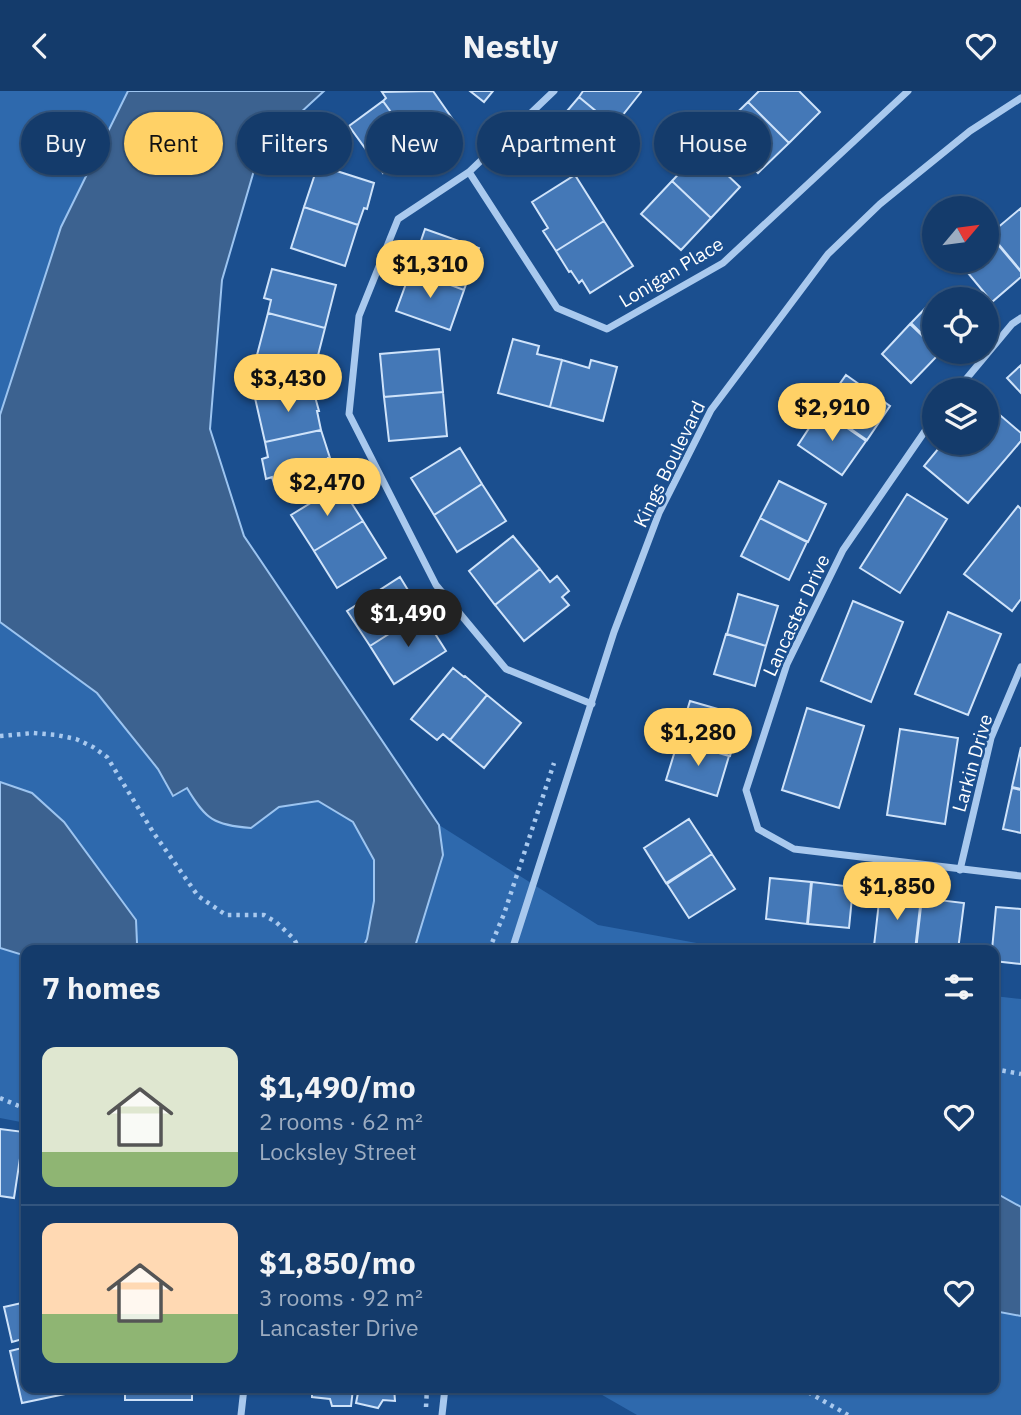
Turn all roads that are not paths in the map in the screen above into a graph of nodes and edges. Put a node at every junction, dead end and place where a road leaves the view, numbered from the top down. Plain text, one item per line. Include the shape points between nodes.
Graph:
1 (554, 91) edge
2 (908, 91) edge
3 (1021, 98) edge
4 (469, 171) junction
5 (1021, 318) edge
6 (967, 378) edge
7 (922, 436) edge
8 (1021, 667) edge
9 (592, 704) junction
10 (960, 870) junction
11 (1021, 876) edge
12 (514, 945) edge
13 (243, 1393) edge
14 (444, 1393) edge
15 (241, 1415) edge
16 (442, 1415) edge

1 - 4 street
2 - 4 street, Lonigan Place via 723,263 607,329 557,308
3 - 9 street, Kings Boulevard via 950,147 828,254 711,410 659,513
4 - 9 street via 398,219 359,316 349,414 436,585 506,669
5 - 6 street
7 - 10 street, Lancaster Drive via 844,550 788,664 746,790 758,829 794,849
8 - 10 street, Larkin Drive via 991,738
9 - 12 street, Kings Boulevard
10 - 11 street, Lancaster Drive
13 - 15 street
14 - 16 street

